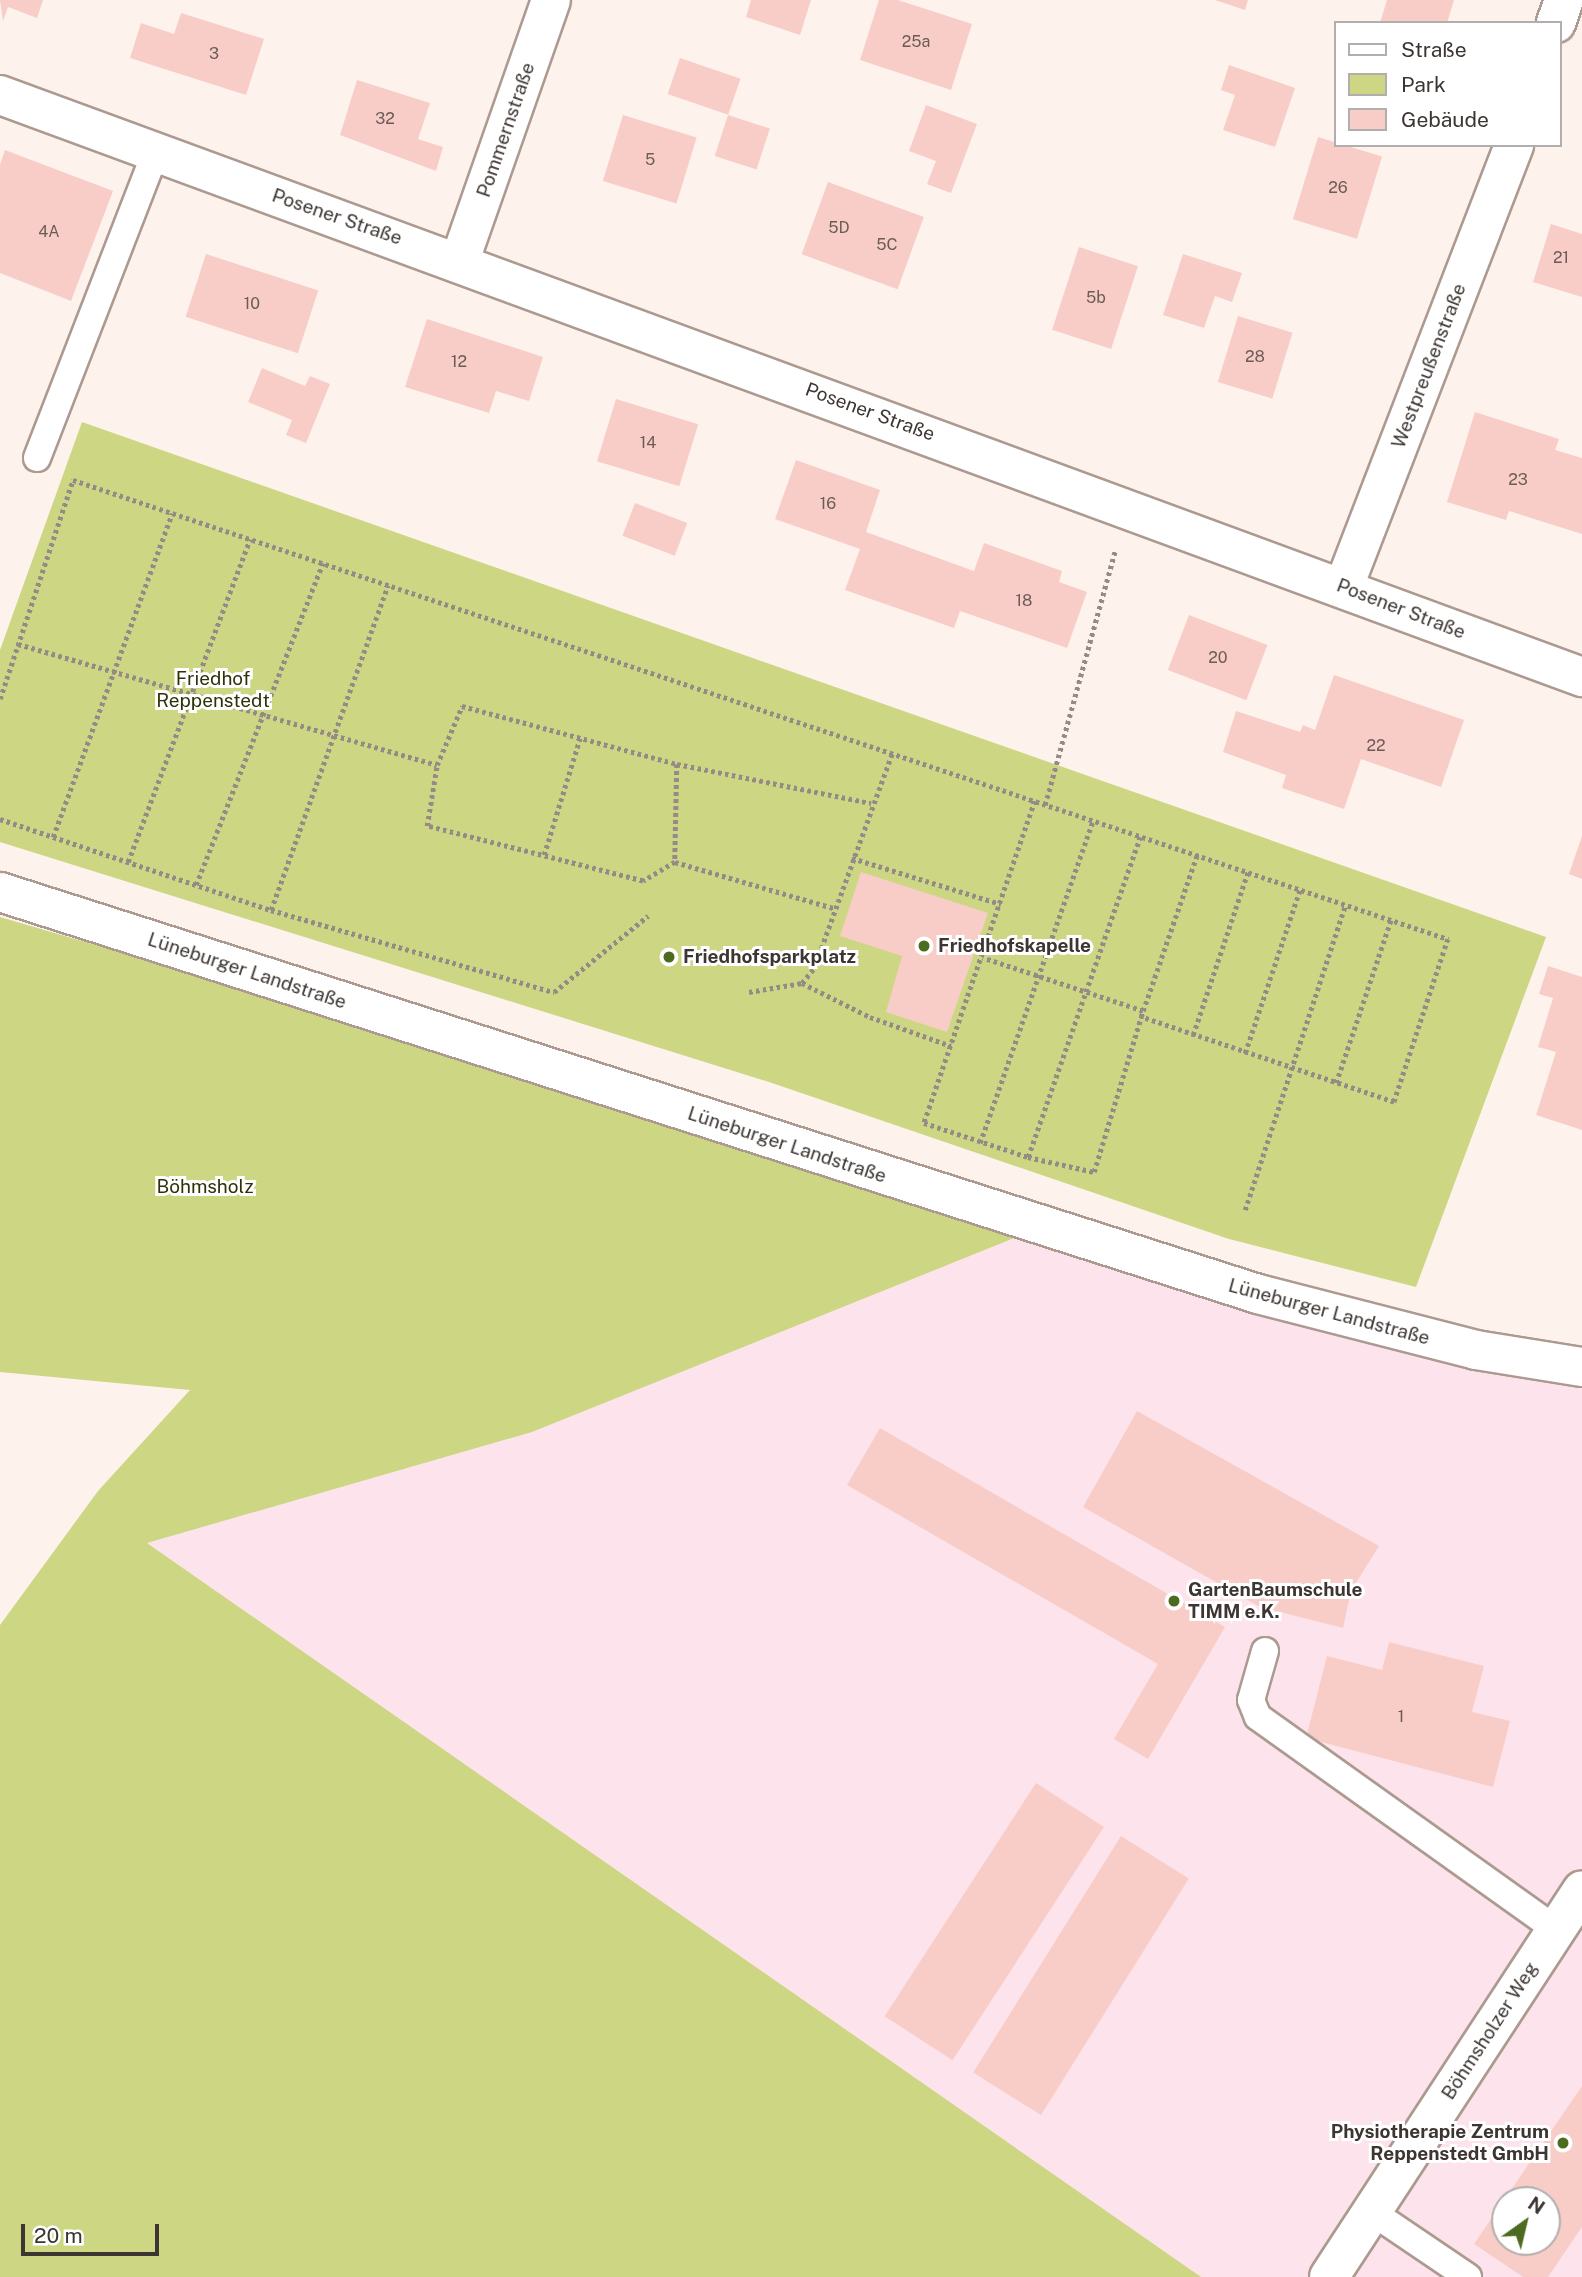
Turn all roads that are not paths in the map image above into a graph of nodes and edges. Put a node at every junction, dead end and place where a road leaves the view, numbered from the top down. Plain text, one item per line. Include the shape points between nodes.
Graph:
1 (551, 0) edge
2 (1564, 0) edge
3 (1557, 21) edge
4 (0, 95) edge
5 (1513, 147) edge
6 (155, 153) junction
7 (460, 260) junction
8 (37, 458) dead end
9 (1344, 586) junction
10 (1582, 677) edge
11 (0, 892) edge
12 (1582, 1367) edge
13 (1265, 1651) dead end
14 (1582, 1891) edge
15 (1569, 1938) edge
16 (1371, 2212) junction
17 (1329, 2277) edge
18 (1468, 2277) edge

1 - 7 street, Pommernstraße
2 - 3 street
4 - 6 street, Posener Straße
5 - 9 street, Westpreußenstraße
6 - 7 street, Posener Straße
6 - 8 lane
7 - 9 street, Posener Straße
9 - 10 street, Posener Straße
11 - 12 street, Lüneburger Landstraße via 1258,1294 1476,1350
13 - 15 lane via 1251,1700 1258,1717
14 - 15 street, Böhmsholzer Weg
15 - 16 street, Böhmsholzer Weg
16 - 17 street, Böhmsholzer Weg
16 - 18 lane

